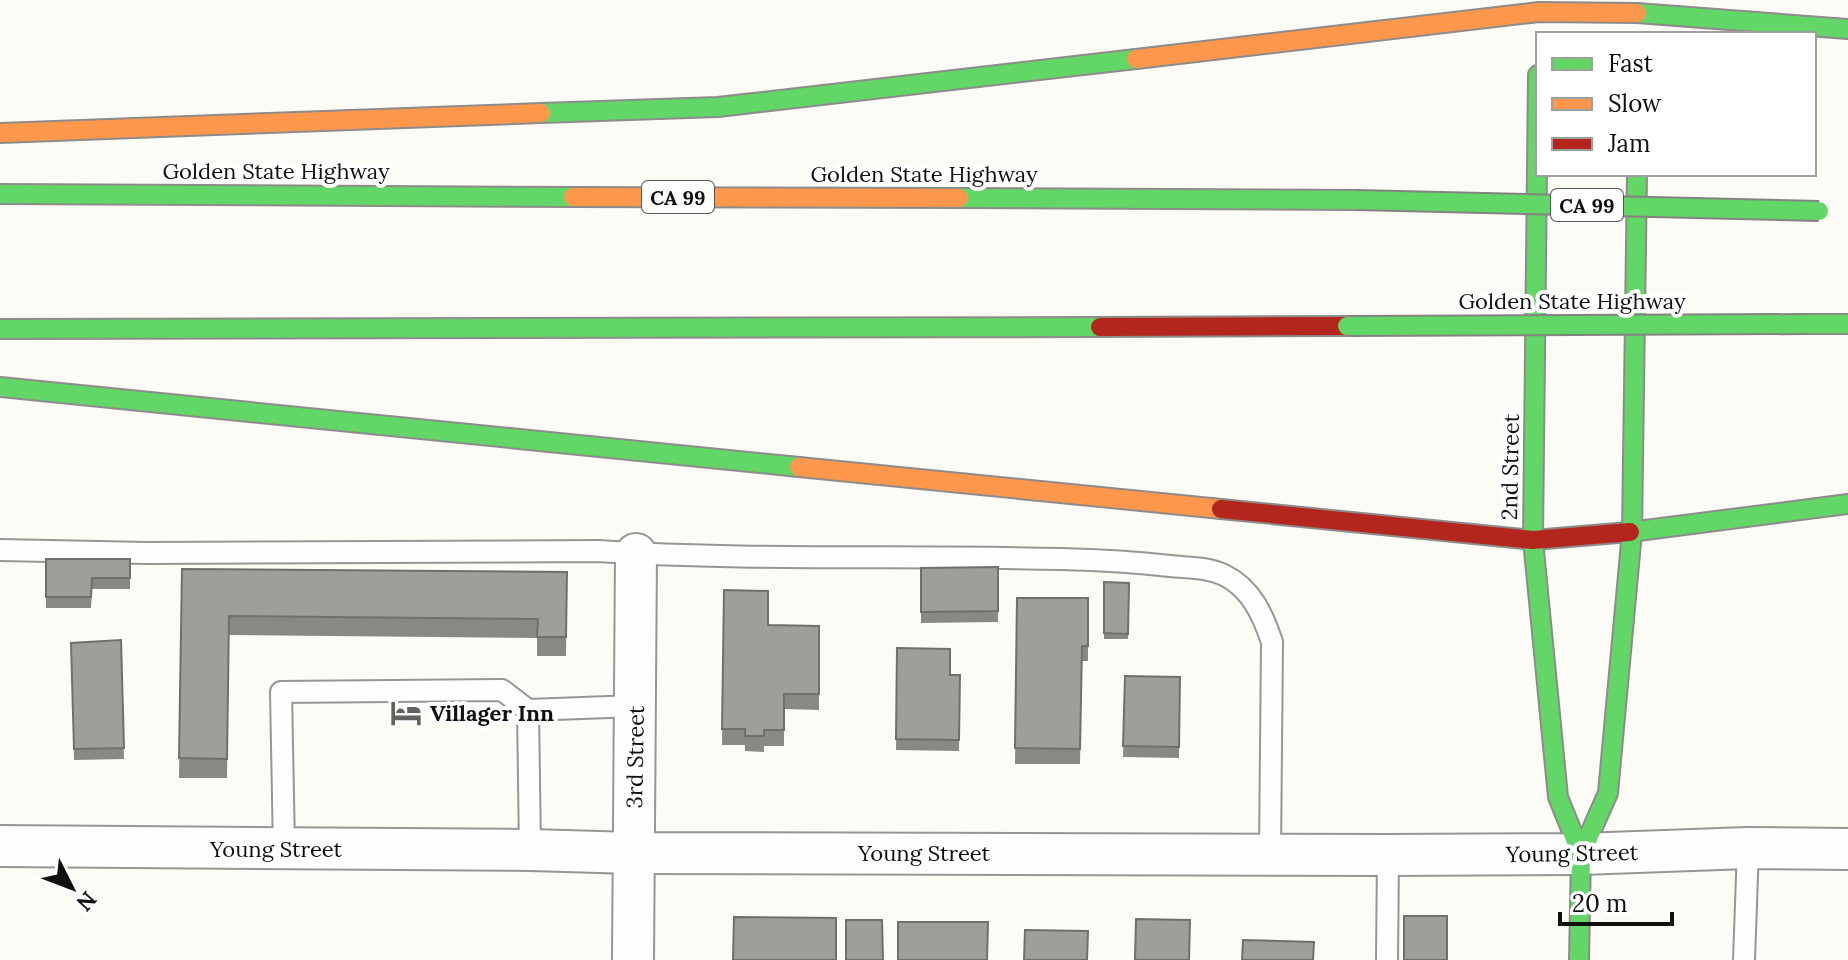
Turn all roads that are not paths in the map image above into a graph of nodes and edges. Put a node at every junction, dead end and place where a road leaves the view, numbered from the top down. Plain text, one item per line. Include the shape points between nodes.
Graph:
1 (1540, 6) edge
2 (1638, 6) edge
3 (1848, 29) edge
4 (1538, 32) edge
5 (1639, 32) edge
6 (0, 133) edge
7 (1537, 176) edge
8 (1637, 176) edge
9 (0, 194) edge
10 (1826, 211) dead end
11 (1848, 324) edge
12 (0, 329) edge
13 (0, 387) edge
14 (1848, 504) edge
15 (1632, 532) junction
16 (1533, 540) junction
17 (0, 550) edge
18 (636, 554) junction
19 (636, 706) junction
20 (528, 710) junction
21 (0, 846) edge
22 (1748, 848) junction
23 (284, 849) junction
24 (1848, 849) edge
25 (530, 850) junction
26 (634, 853) junction
27 (1270, 854) junction
28 (1581, 854) junction
29 (1388, 855) junction
30 (633, 960) edge
31 (1387, 960) edge
32 (1579, 960) edge
33 (1744, 960) edge

1 - 2 main road
1 - 4 main road
1 - 6 main road via 718,107
2 - 3 main road
2 - 5 main road
7 - 16 main road, 2nd Street
8 - 15 main road, 2nd Street
9 - 10 main road, Golden State Highway / CA 99, bridge via 1356,200
11 - 12 main road, Golden State Highway, bridge
13 - 16 main road
14 - 15 main road
15 - 16 main road
15 - 28 main road, 2nd Street via 1608,793
16 - 28 main road, 2nd Street via 1558,797
17 - 18 lane
18 - 19 street, 3rd Street
18 - 27 lane via 1096,560 1225,576 1250,595 1272,642
19 - 20 lane
19 - 26 street, 3rd Street
20 - 23 lane via 502,690 281,692
20 - 25 lane
21 - 23 street, Young Street
22 - 24 street, Young Street
22 - 28 street, Young Street
22 - 33 lane
23 - 25 street, Young Street
25 - 26 street, Young Street
26 - 27 street, Young Street
26 - 30 street, 3rd Street
27 - 29 street, Young Street
28 - 29 street, Young Street
28 - 32 main road, 2nd Street
29 - 31 lane

